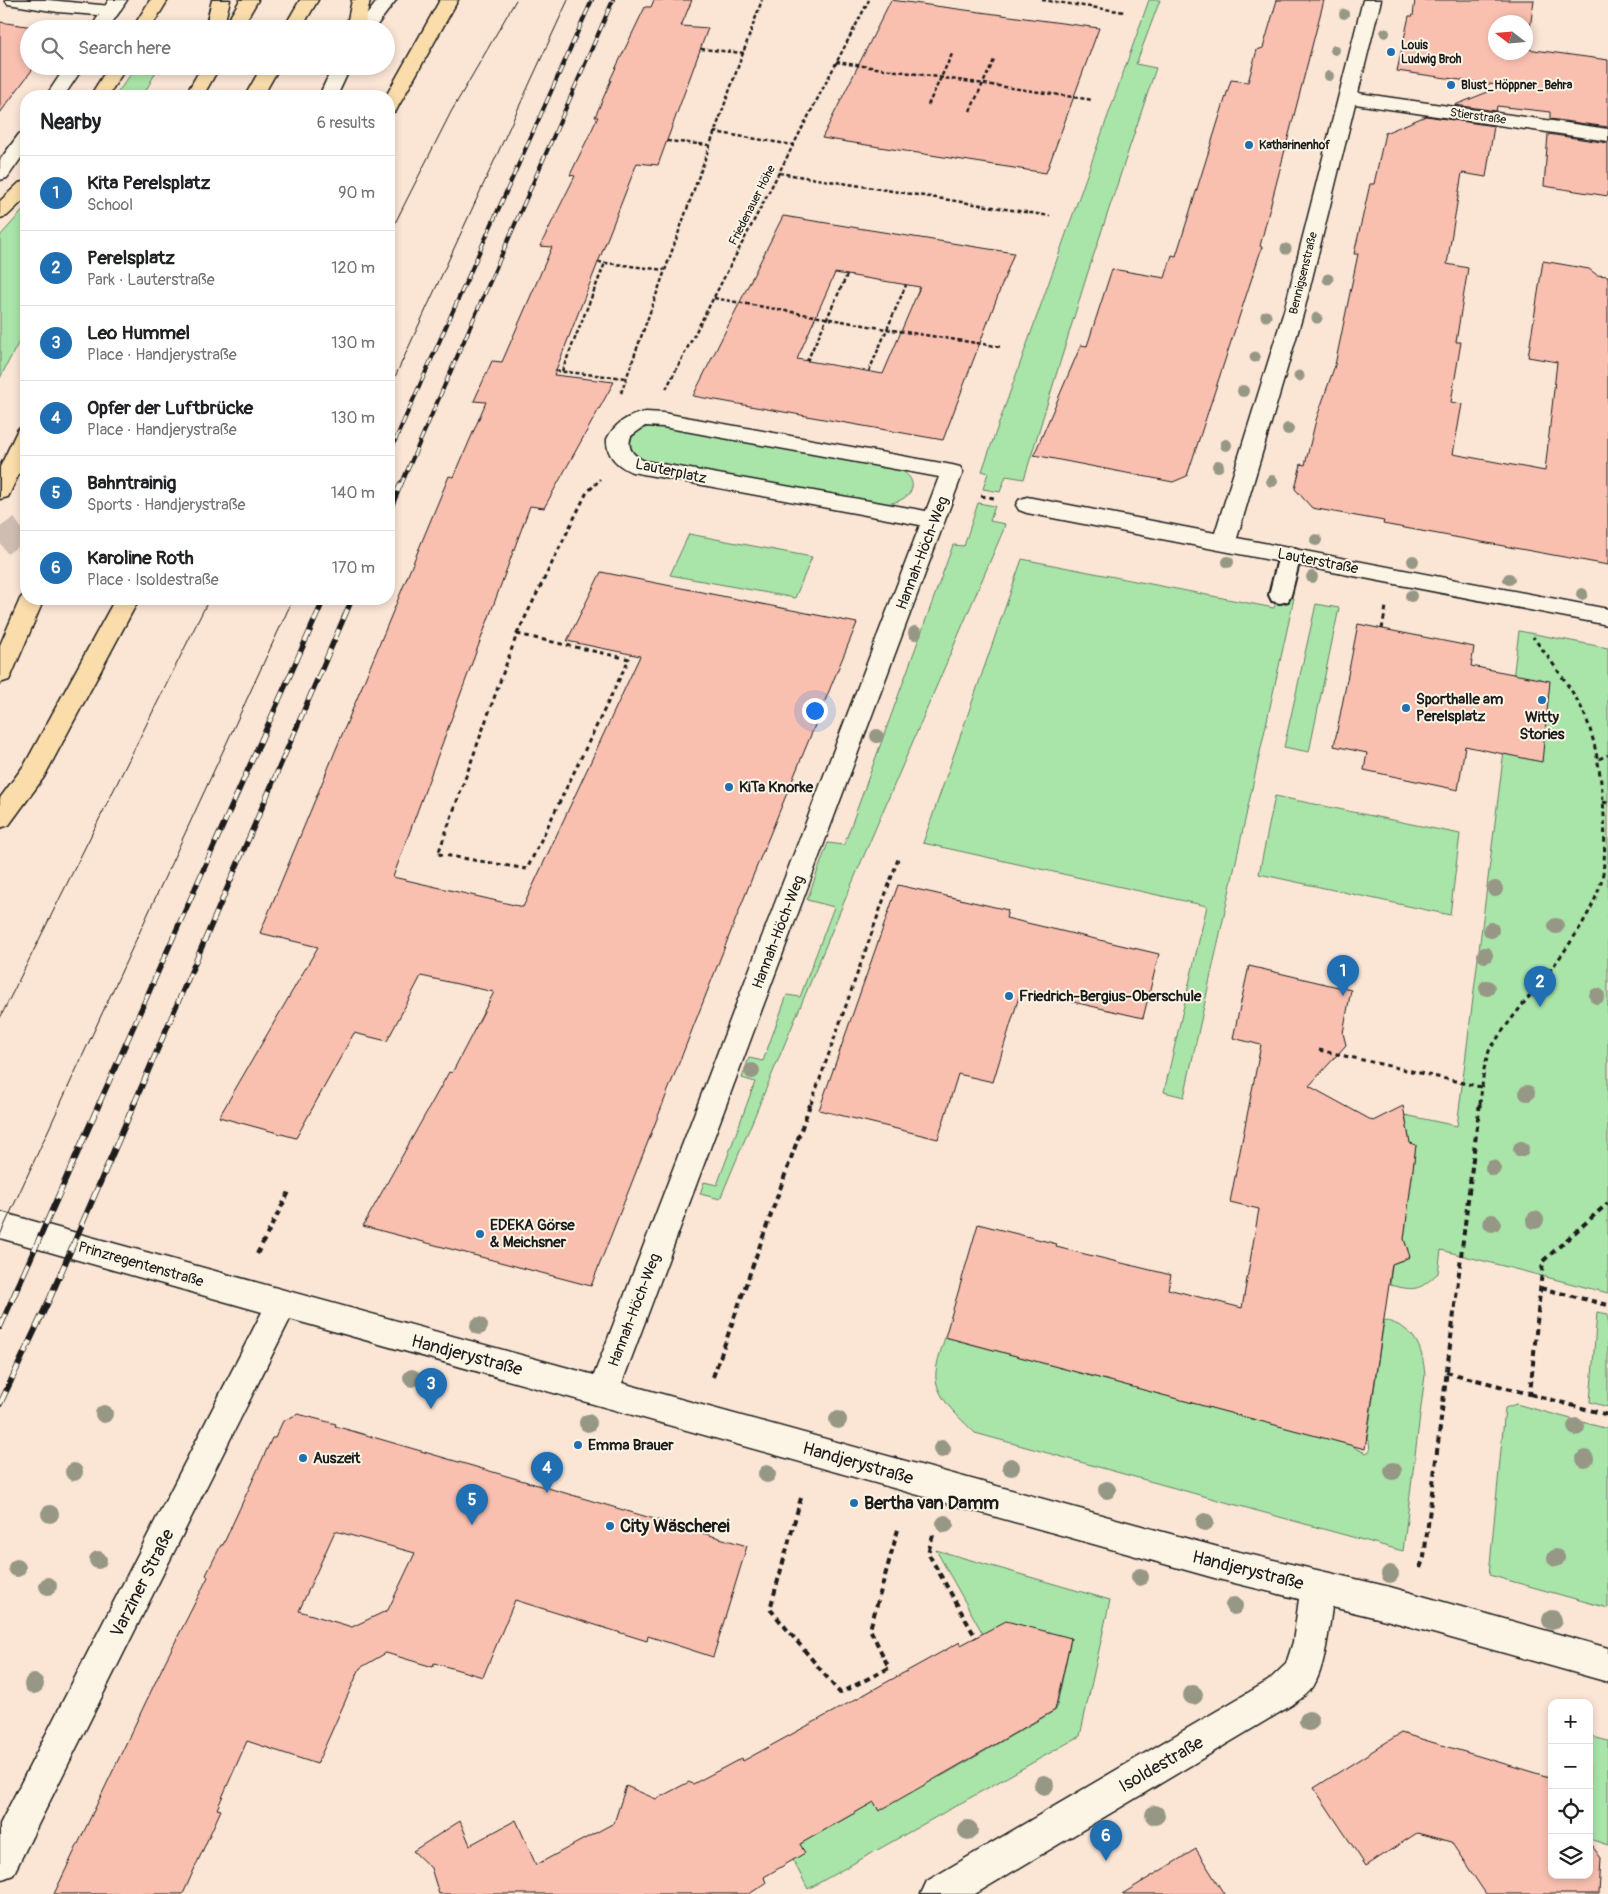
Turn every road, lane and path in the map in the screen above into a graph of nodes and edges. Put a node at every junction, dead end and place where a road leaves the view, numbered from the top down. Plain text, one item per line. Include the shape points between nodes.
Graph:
1 (14, 0) edge
2 (159, 0) edge
3 (221, 0) edge
4 (249, 0) edge
5 (309, 0) edge
6 (361, 0) edge
7 (387, 0) edge
8 (449, 0) edge
9 (762, 0) edge
10 (869, 0) edge
11 (1042, 0) edge
12 (1372, 0) edge
13 (114, 5) edge
14 (1125, 12) dead end
15 (105, 20) edge
16 (147, 20) edge
17 (216, 20) edge
18 (237, 20) edge
19 (297, 20) edge
20 (357, 20) edge
21 (372, 20) edge
22 (701, 49) dead end
23 (953, 52) dead end
24 (744, 53) junction
25 (995, 58) dead end
26 (836, 62) junction
27 (69, 75) edge
28 (112, 75) edge
29 (266, 75) edge
30 (338, 75) edge
31 (940, 77) junction
32 (983, 83) junction
33 (59, 90) edge
34 (103, 90) edge
35 (257, 90) edge
36 (331, 90) edge
37 (395, 96) edge
38 (1348, 97) junction
39 (1093, 100) dead end
40 (928, 105) dead end
41 (970, 111) dead end
42 (714, 132) junction
43 (1608, 135) edge
44 (667, 141) dead end
45 (709, 145) junction
46 (793, 145) junction
47 (20, 146) edge
48 (778, 173) junction
49 (0, 174) edge
50 (20, 193) edge
51 (0, 212) edge
52 (1050, 216) dead end
53 (598, 262) dead end
54 (605, 263) junction
55 (664, 270) junction
56 (847, 275) dead end
57 (906, 285) dead end
58 (714, 298) junction
59 (827, 319) junction
60 (886, 329) junction
61 (1002, 347) dead end
62 (807, 361) dead end
63 (556, 371) dead end
64 (562, 371) junction
65 (869, 371) dead end
66 (626, 378) junction
67 (643, 420) junction
68 (20, 447) edge
69 (620, 456) junction
70 (0, 492) edge
71 (980, 496) dead end
72 (998, 499) dead end
73 (1027, 505) dead end
74 (934, 520) junction
75 (1224, 542) junction
76 (1290, 555) junction
77 (1280, 595) dead end
78 (1386, 604) dead end
79 (29, 605) edge
80 (124, 605) edge
81 (1608, 617) edge
82 (1382, 629) dead end
83 (517, 634) junction
84 (1531, 634) dead end
85 (0, 674) edge
86 (1608, 755) edge
87 (1598, 759) junction
88 (1603, 802) junction
89 (1608, 803) edge
90 (0, 818) edge
91 (1604, 849) junction
92 (1608, 853) edge
93 (898, 859) dead end
94 (1319, 1050) dead end
95 (1480, 1087) junction
96 (289, 1192) dead end
97 (1608, 1203) edge
98 (0, 1224) edge
99 (257, 1254) dead end
100 (1540, 1288) junction
101 (282, 1304) junction
102 (1608, 1305) edge
103 (1446, 1372) junction
104 (713, 1377) dead end
105 (603, 1392) junction
106 (1530, 1394) junction
107 (1608, 1415) edge
108 (802, 1498) dead end
109 (899, 1526) dead end
110 (932, 1535) dead end
111 (1419, 1570) dead end
112 (1318, 1587) junction
113 (976, 1638) dead end
114 (1608, 1665) edge
115 (0, 1862) edge
116 (940, 1894) edge

1 - 13 street via 58,7
2 - 16 highway
3 - 17 highway
4 - 18 highway
5 - 19 highway
6 - 20 highway
7 - 21 street
8 - 37 highway
9 - 24 path
10 - 26 path, Friedenauer Höhe
11 - 14 path
12 - 38 street, Bennigsenstraße
13 - 15 street
22 - 24 path
23 - 31 path
24 - 42 path
25 - 32 path
26 - 31 path
26 - 46 path, Friedenauer Höhe
27 - 33 street
28 - 34 highway
29 - 35 highway
30 - 36 street
31 - 32 path
31 - 40 path
32 - 39 path
32 - 41 path
38 - 43 street, Stierstraße
38 - 75 street, Bennigsenstraße via 1294,311
42 - 45 path
42 - 46 path
44 - 45 path
45 - 55 path
46 - 48 path, Friedenauer Höhe
47 - 49 street
48 - 52 path
48 - 58 path, Friedenauer Höhe
50 - 51 highway
53 - 54 path
54 - 55 path
54 - 64 path
55 - 66 path
56 - 59 path
57 - 60 path
58 - 59 path
58 - 67 path, Friedenauer Höhe
59 - 60 path
59 - 62 path
60 - 61 path
60 - 65 path
63 - 64 path
64 - 66 path
66 - 67 path via 619,399
67 - 69 street, Lauterplatz via 626,428 620,436 617,446
67 - 74 street, Hannah-Höch-Weg via 952,472
68 - 70 highway
69 - 74 street, Lauterplatz via 640,466
69 - 83 path via 586,494
71 - 72 path
73 - 75 street, Lauterstraße
74 - 105 street, Hannah-Höch-Weg
75 - 76 street, Lauterstraße
76 - 77 lane
76 - 81 street, Lauterstraße
78 - 82 path
79 - 85 highway
80 - 90 highway via 36,770
83 - 83 path via 438,854 527,869 629,659
84 - 87 path via 1566,682 1582,711
86 - 87 path
87 - 88 path
88 - 89 path
88 - 91 path
91 - 92 path
91 - 95 path via 1602,875 1578,931 1494,1043
93 - 104 path
94 - 95 path
95 - 103 path
96 - 99 path
97 - 100 path via 1543,1261
98 - 101 street, Prinzregentenstraße
100 - 102 path
100 - 106 path
101 - 105 street, Handjerystraße
101 - 115 street, Varziner Straße
103 - 106 path
103 - 111 path via 1424,1557
105 - 112 street, Handjerystraße via 1218,1563
106 - 107 path
108 - 109 path via 770,1609 840,1693 889,1668 870,1629
110 - 113 path via 928,1553
112 - 114 street, Handjerystraße via 1399,1606
112 - 116 street, Isoldestraße via 1310,1642 1300,1675 1280,1693

